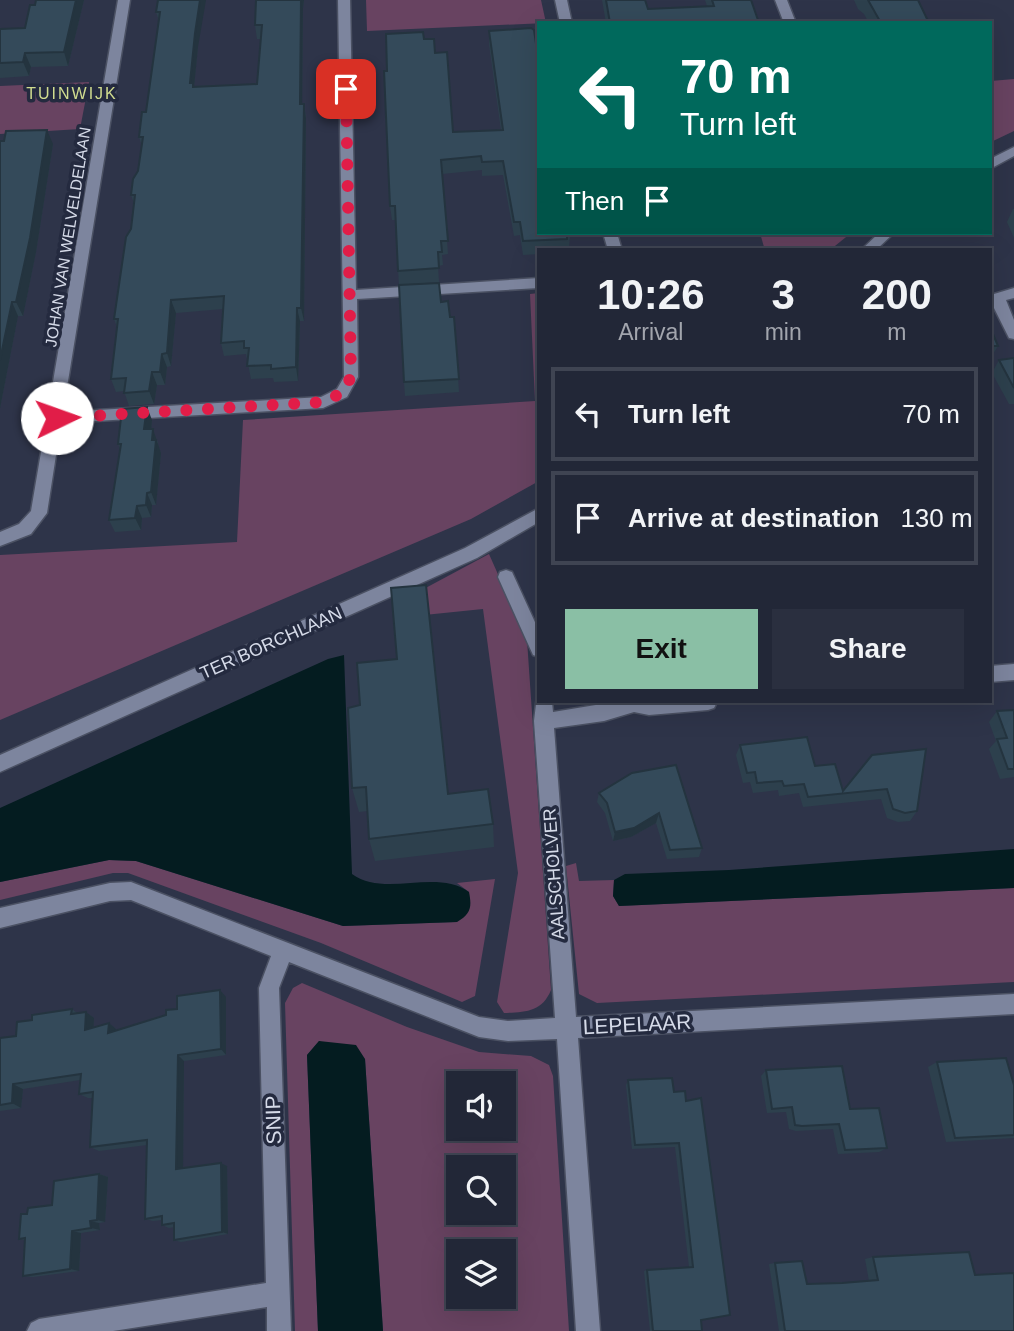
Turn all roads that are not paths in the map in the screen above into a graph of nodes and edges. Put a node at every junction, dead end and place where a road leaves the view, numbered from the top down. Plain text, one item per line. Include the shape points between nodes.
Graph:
1 (124, 0) edge
2 (344, 0) edge
3 (561, 0) edge
4 (781, 0) edge
5 (566, 21) edge
6 (789, 21) edge
7 (1014, 151) edge
8 (992, 164) edge
9 (885, 235) edge
10 (870, 248) edge
11 (537, 283) edge
12 (1014, 293) edge
13 (351, 295) junction
14 (1014, 334) edge
15 (57, 418) junction
16 (537, 515) edge
17 (0, 539) edge
18 (506, 577) dead end
19 (537, 646) edge
20 (1014, 672) edge
21 (992, 674) edge
22 (698, 703) edge
23 (628, 704) edge
24 (543, 711) edge
25 (0, 764) edge
26 (0, 918) edge
27 (283, 950) junction
28 (1014, 1004) edge
29 (565, 1028) junction
30 (278, 1293) junction
31 (39, 1331) edge
32 (279, 1331) edge
33 (588, 1331) edge

1 - 15 street, JOHAN VAN WELVELDELAAN
2 - 13 street
3 - 5 street
4 - 6 street
7 - 8 street
9 - 10 street
11 - 13 street
12 - 14 street via 999,297
13 - 15 street via 351,377 342,393 323,402
15 - 17 street, JOHAN VAN WELVELDELAAN via 39,513 25,529
16 - 25 street, TER BORCHLAAN via 471,553
18 - 19 street
20 - 21 street
22 - 23 street, AALSCHOLVER via 649,708
23 - 24 street, AALSCHOLVER via 604,713
24 - 29 street, AALSCHOLVER
26 - 27 street via 131,891
27 - 29 street via 479,1027 508,1031
27 - 30 street, SNIP via 269,988
28 - 29 street, LEPELAAR
29 - 33 street, LEPELAAR
30 - 31 street
30 - 32 street, SNIP

